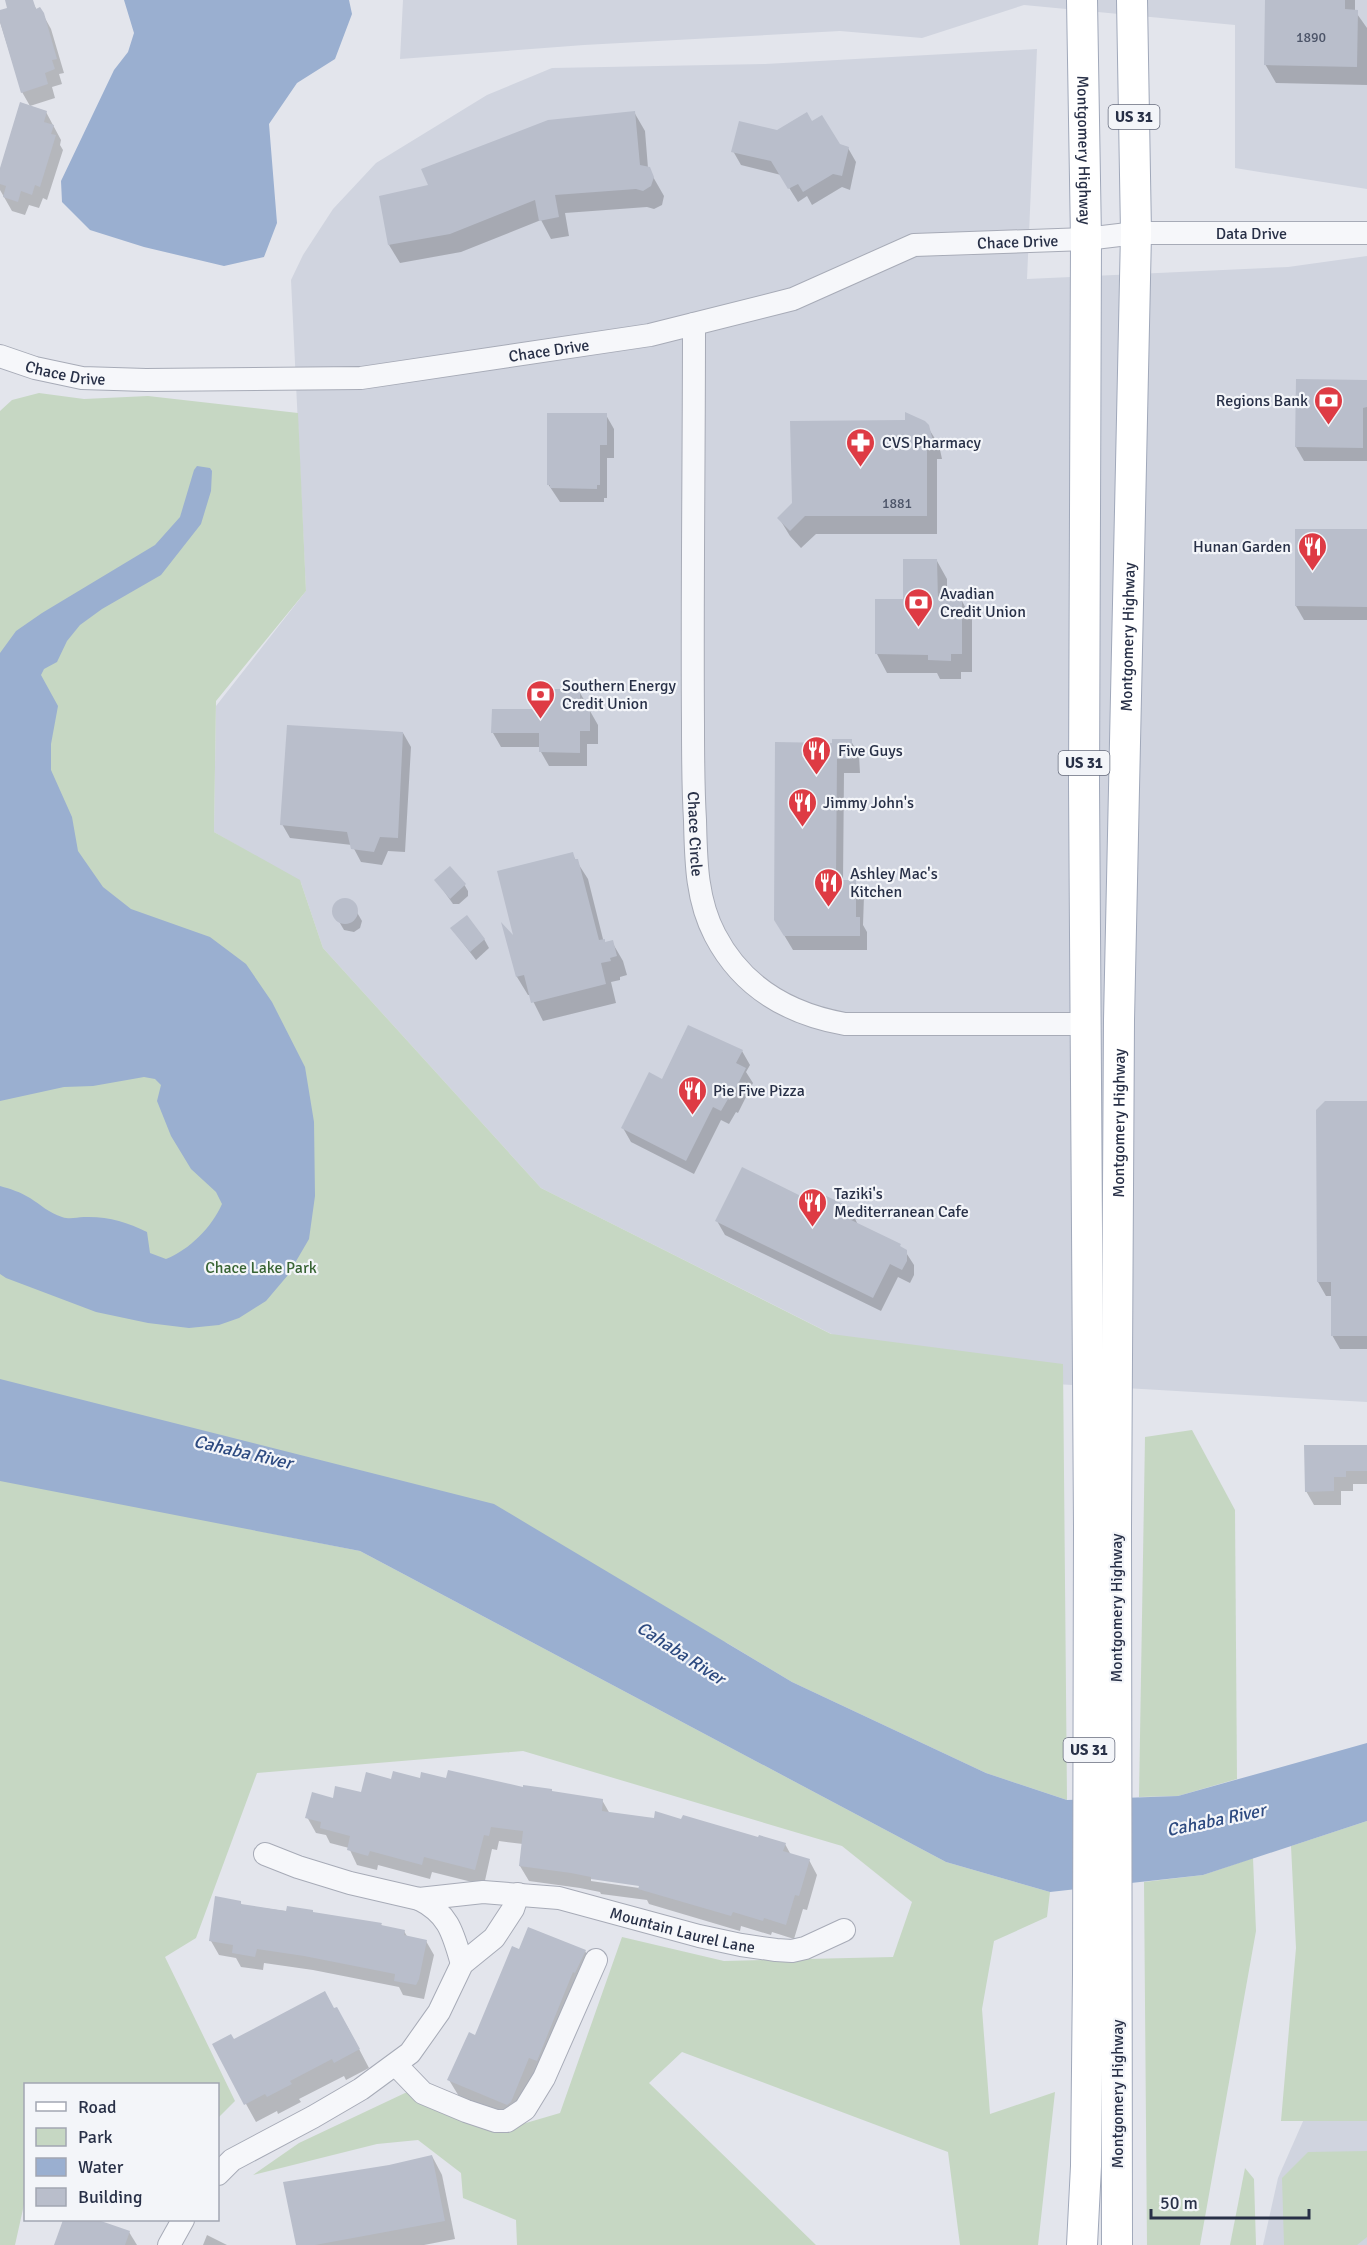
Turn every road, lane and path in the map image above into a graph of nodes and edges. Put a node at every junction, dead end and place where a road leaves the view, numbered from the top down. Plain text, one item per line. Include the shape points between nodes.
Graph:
1 (1082, 0) edge
2 (1132, 0) edge
3 (1136, 233) junction
4 (1367, 233) edge
5 (1086, 240) junction
6 (694, 324) junction
7 (0, 358) edge
8 (1086, 1024) junction
9 (1102, 1526) junction
10 (264, 1854) dead end
11 (519, 1894) junction
12 (419, 1899) junction
13 (844, 1930) dead end
14 (596, 1960) dead end
15 (462, 1964) junction
16 (1103, 1974) junction
17 (396, 2065) junction
18 (219, 2173) edge
19 (182, 2221) edge
20 (169, 2245) edge
21 (1082, 2245) edge
22 (1117, 2245) edge

1 - 5 main road, Montgomery Highway / US 31
2 - 3 main road, Montgomery Highway / US 31
3 - 4 street, Data Drive
3 - 5 street, Data Drive
3 - 9 main road, Montgomery Highway / US 31 via 1119,1008
5 - 6 street, Chace Drive via 914,245 793,299
5 - 8 main road, Montgomery Highway / US 31
6 - 7 street, Chace Drive via 650,335 361,378 82,378
6 - 8 street, Chace Circle via 693,781 698,882 714,934 726,954 759,990 821,1020 845,1024
8 - 9 main road, Montgomery Highway / US 31
9 - 16 main road, Montgomery Highway / US 31
10 - 12 street, Mountain Laurel Lane via 350,1883
11 - 12 street, Mountain Laurel Lane via 476,1893
11 - 13 street, Mountain Laurel Lane via 559,1898 699,1936 792,1952
11 - 15 street via 494,1938
12 - 15 street, Mountain Laurel Lane via 438,1910 449,1924
14 - 17 street via 544,2078 525,2109 507,2121 496,2121 423,2093
15 - 17 street via 439,2012 417,2045
16 - 21 main road, Montgomery Highway / US 31
16 - 22 main road, Montgomery Highway / US 31
17 - 18 street via 313,2117 232,2160
19 - 20 street

